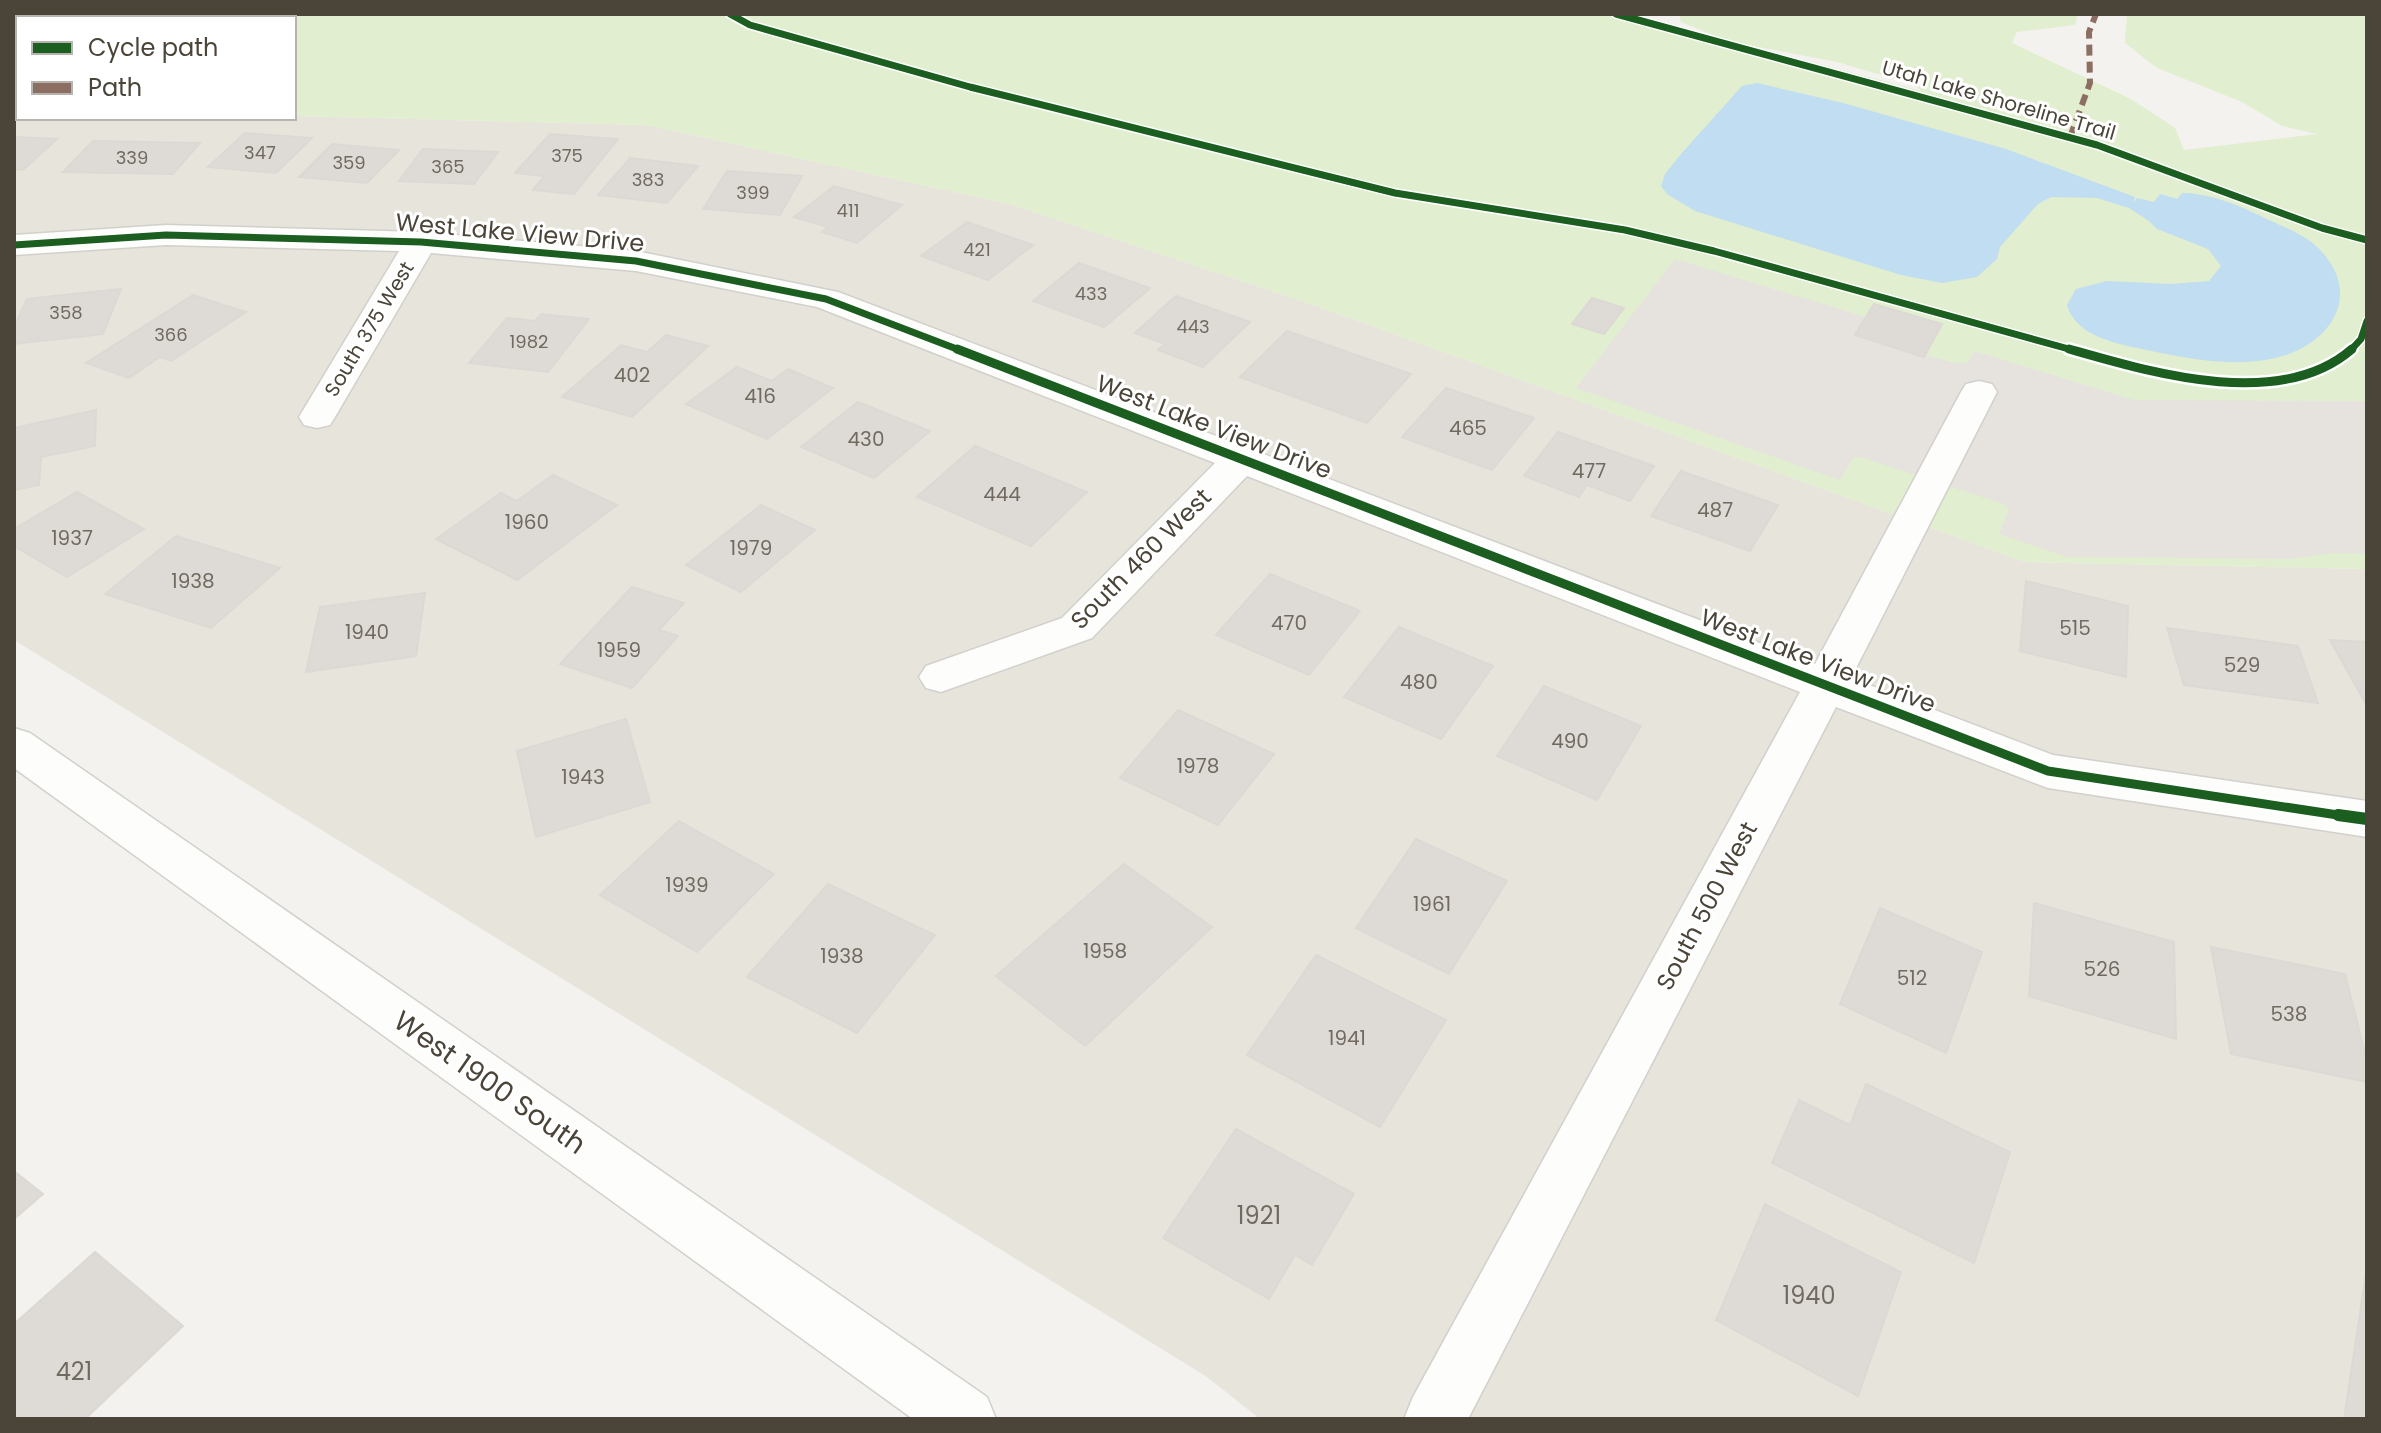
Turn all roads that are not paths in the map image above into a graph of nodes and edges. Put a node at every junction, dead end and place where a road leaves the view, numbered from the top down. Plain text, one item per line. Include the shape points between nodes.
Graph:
1 (421, 242) junction
2 (14, 245) edge
3 (1979, 392) dead end
4 (317, 417) dead end
5 (1241, 459) junction
6 (941, 677) dead end
7 (1826, 685) junction
8 (14, 745) edge
9 (2367, 819) edge
10 (965, 1419) edge
11 (1435, 1419) edge

1 - 2 street, West Lake View Drive via 166,235
1 - 4 street, South 375 West
1 - 5 street, West Lake View Drive via 636,261 826,299
3 - 7 street, South 500 West
5 - 6 street, South 460 West via 1077,628
5 - 7 street, West Lake View Drive
7 - 9 street, West Lake View Drive via 2048,771
7 - 11 street, South 500 West
8 - 10 street, West 1900 South

